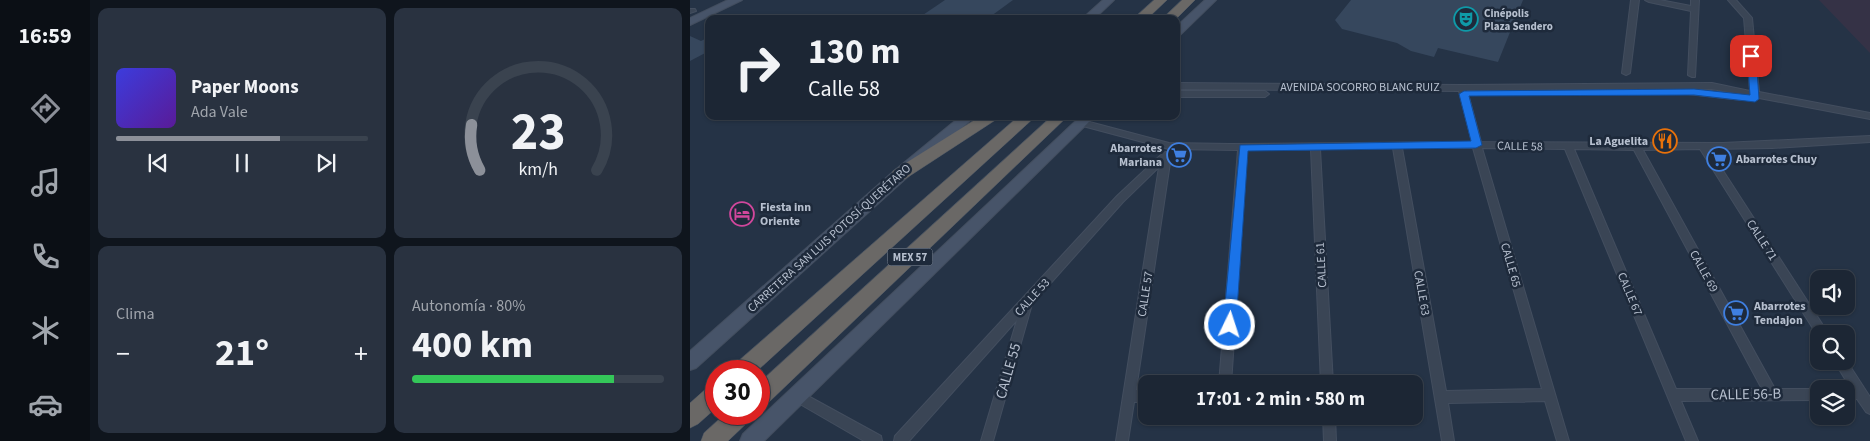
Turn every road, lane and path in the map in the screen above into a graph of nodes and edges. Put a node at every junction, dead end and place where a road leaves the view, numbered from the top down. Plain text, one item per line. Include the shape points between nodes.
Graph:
1 (716, 0) edge
2 (737, 0) edge
3 (1109, 0) edge
4 (1161, 0) edge
5 (1190, 0) edge
6 (1211, 0) edge
7 (1635, 0) edge
8 (1649, 0) edge
9 (1695, 0) edge
10 (1732, 0) edge
11 (1694, 9) junction
12 (690, 15) edge
13 (1092, 15) edge
14 (1144, 15) edge
15 (1173, 15) edge
16 (1179, 15) edge
17 (1180, 29) edge
18 (1626, 73) dead end
19 (1692, 75) dead end
20 (1180, 86) edge
21 (1463, 91) junction
22 (1180, 94) edge
23 (1754, 96) junction
24 (1870, 116) edge
25 (964, 120) edge
26 (986, 120) edge
27 (1024, 120) edge
28 (1057, 120) edge
29 (1086, 120) edge
30 (1870, 121) edge
31 (1870, 139) edge
32 (1397, 145) junction
33 (1476, 145) junction
34 (1315, 146) junction
35 (1568, 146) junction
36 (1702, 147) junction
37 (1243, 148) junction
38 (1637, 148) junction
39 (1168, 151) junction
40 (899, 175) junction
41 (1028, 301) junction
42 (1816, 325) edge
43 (754, 360) edge
44 (690, 362) edge
45 (1846, 370) edge
46 (1226, 375) edge
47 (1327, 375) edge
48 (770, 387) edge
49 (1855, 393) edge
50 (1861, 393) junction
51 (1771, 394) junction
52 (1810, 394) edge
53 (1672, 395) junction
54 (797, 396) junction
55 (1129, 396) junction
56 (1138, 396) edge
57 (1440, 396) junction
58 (1550, 396) junction
59 (705, 404) edge
60 (1870, 408) edge
61 (690, 417) edge
62 (729, 425) edge
63 (1329, 425) edge
64 (712, 441) edge
65 (750, 441) edge
66 (876, 441) edge
67 (900, 441) edge
68 (987, 441) edge
69 (1122, 441) edge
70 (1330, 441) edge
71 (1448, 441) edge
72 (1563, 441) edge
73 (1692, 441) edge

1 - 12 main road
2 - 12 main road
3 - 13 main road
4 - 14 highway
5 - 15 highway
5 - 16 highway
6 - 17 main road
7 - 18 street
8 - 11 street
9 - 11 street
10 - 23 street via 1748,18
11 - 19 street
20 - 21 street, AVENIDA SOCORRO BLANC RUIZ
21 - 22 street, AVENIDA SOCORRO BLANC RUIZ
21 - 23 street, AVENIDA SOCORRO BLANC RUIZ via 1693,89
21 - 33 street, CALLE 65
23 - 24 street, AVENIDA SOCORRO BLANC RUIZ
23 - 30 street, AVENIDA SOCORRO BLANC RUIZ
25 - 40 main road, CARRETERA SAN LUIS POTOSÍ-QUERÉTARO
26 - 40 highway
27 - 43 highway, MEX 57
28 - 48 highway, MEX 57
29 - 39 street, CALLE 58
29 - 54 main road
31 - 36 street, CALLE 58
32 - 33 street, CALLE 58
32 - 34 street, CALLE 58
32 - 57 street, CALLE 63
33 - 35 street, CALLE 58
33 - 58 street, CALLE 65
34 - 37 street, CALLE 58
34 - 47 street, CALLE 61
35 - 38 street, CALLE 58
35 - 53 street, CALLE 67
36 - 38 street, CALLE 58
36 - 42 street, CALLE 71
37 - 39 street, CALLE 58
37 - 46 street
38 - 51 street, CALLE 69
39 - 41 street, CALLE 53 via 1120,198
39 - 55 street, CALLE 57
40 - 44 main road, CARRETERA SAN LUIS POTOSÍ-QUERÉTARO
41 - 67 street, CALLE 53
41 - 68 street, CALLE 55
45 - 50 street
49 - 50 street
50 - 60 street
51 - 52 street, CALLE 56-B
51 - 53 street, CALLE 56-B
53 - 73 street, CALLE 67
54 - 65 main road
54 - 66 street
55 - 56 street
55 - 69 street, CALLE 57
57 - 58 street
57 - 71 street, CALLE 63
58 - 72 street, CALLE 65
59 - 61 highway
62 - 64 highway
63 - 70 street

